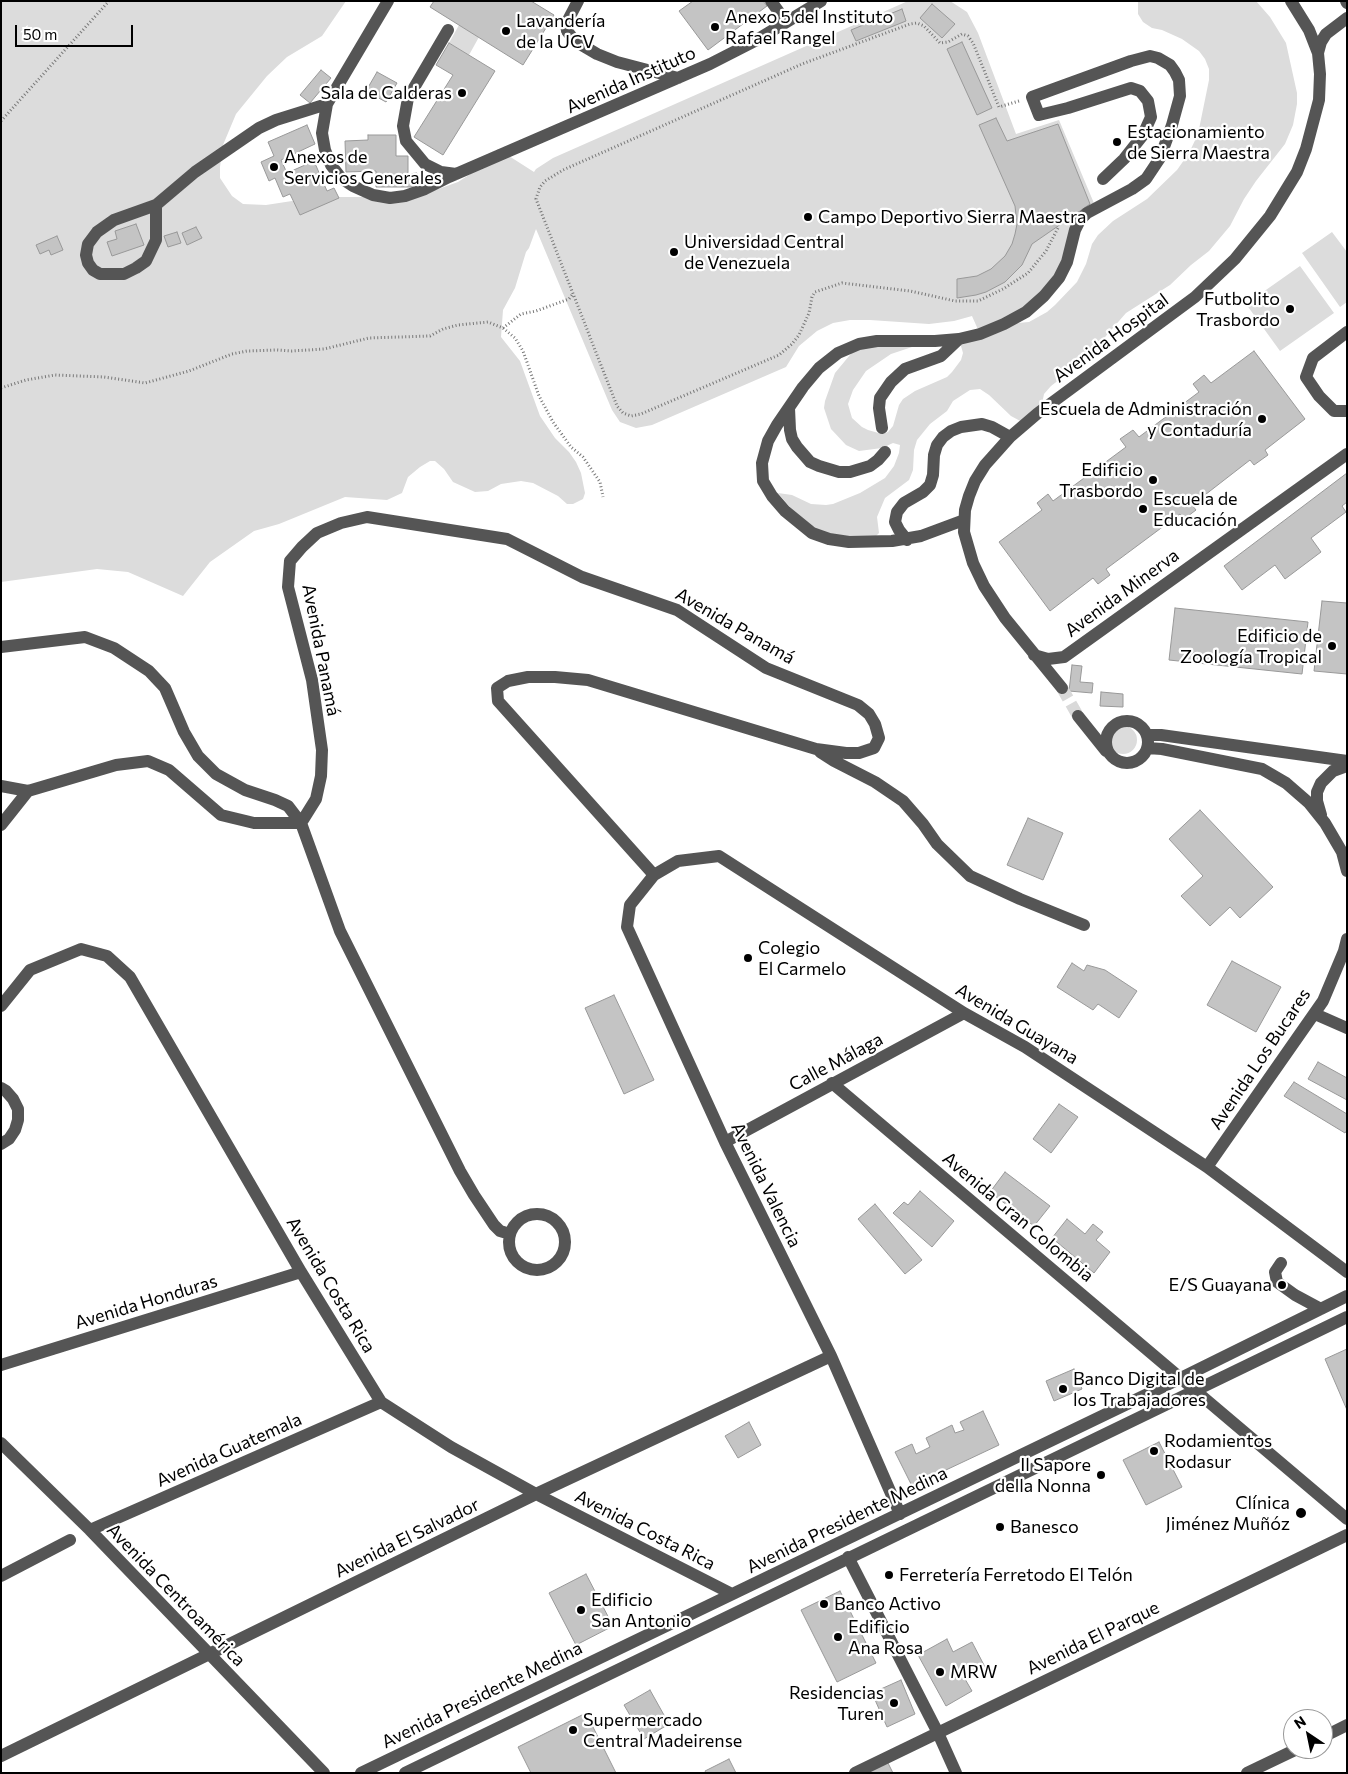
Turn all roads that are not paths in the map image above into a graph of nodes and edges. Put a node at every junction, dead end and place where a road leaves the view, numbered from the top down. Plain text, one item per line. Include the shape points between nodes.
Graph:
1 (388, 1) edge
2 (578, 1) edge
3 (771, 1) edge
4 (821, 1) edge
5 (1291, 1) edge
6 (1347, 18) edge
7 (786, 22) junction
8 (448, 30) dead end
9 (1318, 53) junction
10 (678, 78) junction
11 (327, 104) junction
12 (452, 176) junction
13 (1103, 179) dead end
14 (156, 205) junction
15 (1347, 332) edge
16 (959, 340) junction
17 (789, 408) junction
18 (1347, 411) edge
19 (882, 428) dead end
20 (1010, 437) junction
21 (885, 452) dead end
22 (1347, 454) edge
23 (964, 520) junction
24 (906, 540) junction
25 (1, 647) edge
26 (1034, 655) junction
27 (1064, 657) junction
28 (1062, 688) joint
29 (1120, 722) junction
30 (1147, 735) junction
31 (1147, 748) junction
32 (816, 749) junction
33 (1109, 754) junction
34 (1347, 761) edge
35 (1347, 766) edge
36 (1, 786) edge
37 (28, 791) junction
38 (301, 823) junction
39 (1325, 823) junction
40 (1, 825) edge
41 (1347, 871) edge
42 (654, 875) junction
43 (1084, 925) dead end
44 (1347, 939) edge
45 (1, 1006) edge
46 (964, 1013) junction
47 (1315, 1014) junction
48 (1347, 1028) edge
49 (832, 1084) junction
50 (1, 1088) edge
51 (724, 1142) junction
52 (1, 1144) edge
53 (1207, 1167) junction
54 (510, 1234) junction
55 (1281, 1263) dead end
56 (301, 1272) junction
57 (1347, 1272) edge
58 (1347, 1296) edge
59 (1321, 1309) junction
60 (1347, 1317) edge
61 (831, 1356) junction
62 (1, 1365) edge
63 (1181, 1378) junction
64 (1194, 1391) junction
65 (381, 1402) junction
66 (1, 1443) edge
67 (536, 1494) junction
68 (900, 1514) junction
69 (1347, 1519) edge
70 (90, 1530) junction
71 (1347, 1535) edge
72 (70, 1540) dead end
73 (848, 1557) junction
74 (1, 1576) edge
75 (732, 1594) junction
76 (209, 1654) junction
77 (1347, 1725) edge
78 (1333, 1732) edge
79 (938, 1733) junction
80 (1, 1756) edge
81 (1283, 1756) edge
82 (324, 1773) edge
83 (361, 1773) edge
84 (405, 1773) edge
85 (855, 1773) edge
86 (956, 1773) edge
87 (1247, 1773) edge

1 - 11 street
2 - 10 street via 566,24 575,41 616,62
3 - 7 street
4 - 7 street, Avenida Instituto
5 - 9 street, Avenida Hospital via 1309,30
6 - 9 street via 1326,34
7 - 10 street, Avenida Instituto via 755,41
8 - 12 street via 408,98 403,126 406,141 425,164
9 - 20 street, Avenida Hospital via 1319,100 1306,149 1284,194 1252,239 1195,297
10 - 12 street, Avenida Instituto
11 - 12 street, Avenida Instituto via 322,134 325,150 341,178 353,186 372,196 390,198 425,189
11 - 14 street via 259,128 195,172
13 - 16 street via 1143,135 1151,117 1148,101 1140,91 1131,88 1040,114 1032,97 1131,61 1150,56 1163,61 1179,80 1180,96 1160,158 1146,179 1080,220 1059,278 1026,312 1004,324
14 - 14 street via 114,220 97,232 88,244 86,254 92,270 100,274 124,274 146,261 156,240
15 - 18 street via 1313,358 1306,377 1334,411
16 - 17 street via 859,344 838,353 819,368
16 - 19 street via 941,356 905,369 891,382 880,398 878,408
17 - 21 street via 792,439 810,462 839,472 850,472 870,466
17 - 24 street via 768,442 762,463 763,481 785,511 812,533 829,539 868,543
20 - 23 street, Avenida Hospital via 990,458 975,481
20 - 24 street via 982,424 960,427 943,437 934,455 930,485 904,503 897,512 894,522
22 - 27 street, Avenida Minerva
23 - 24 street
23 - 26 street, Avenida Hospital via 967,545 984,586
25 - 38 street via 85,638 114,648 149,671 165,688 198,756 216,774 245,790 288,806
26 - 27 street, Avenida Minerva via 1048,659
26 - 28 street, Avenida Hospital
27 - 28 street, Avenida Minerva via 1059,673
29 - 30 street via 1134,722
29 - 33 street via 1106,735
29 - 33 street via 1097,725 1078,716
30 - 31 street
30 - 34 street
31 - 33 street via 1139,759 1127,763
31 - 39 street via 1262,769 1286,783 1309,803
32 - 38 street, Avenida Panamá via 860,753 874,748 878,734 869,714 858,705 766,668 677,610 582,577 507,539 367,517 341,523 317,534 290,561 288,587 312,680 322,750 316,799
32 - 42 street, Avenida Panamá via 588,680 528,677 508,681 497,688 498,701
32 - 43 street via 903,801 937,844 970,876
35 - 39 street via 1326,776 1317,792 1319,811
36 - 37 street
37 - 38 street via 116,764 148,761 169,770 221,815 254,823
37 - 40 street
38 - 54 street via 340,931 460,1170 494,1225
39 - 41 street via 1342,852
42 - 46 street, Avenida Guayana via 678,861 719,856
42 - 51 street, Avenida Valencia via 630,906 627,927
44 - 47 street, Avenida Los Bucares
45 - 56 street, Avenida Costa Rica via 30,970 81,949 107,956 130,977
46 - 49 street, Calle Málaga
46 - 53 street, Avenida Guayana via 1025,1047
47 - 48 street
47 - 53 street, Avenida Los Bucares
49 - 51 street, Calle Málaga
49 - 63 street, Avenida Gran Colombia
50 - 52 street via 14,1099 18,1120 9,1139
51 - 61 street, Avenida Valencia
53 - 57 street, Avenida Guayana
54 - 54 street via 511,1252 515,1259 530,1269 548,1268 561,1256 564,1247 562,1229 548,1217 530,1215 515,1225
55 - 59 street via 1275,1272 1277,1282
56 - 62 street, Avenida Honduras
56 - 65 street, Avenida Costa Rica
58 - 59 street, Avenida Presidente Medina
59 - 63 street, Avenida Presidente Medina
60 - 64 street, Avenida Presidente Medina
61 - 67 street, Avenida El Salvador
61 - 68 street, Avenida Valencia
63 - 64 street, Avenida Gran Colombia
63 - 68 street, Avenida Presidente Medina
64 - 69 street
64 - 73 street, Avenida Presidente Medina
65 - 67 street, Avenida Costa Rica via 451,1447
65 - 70 street, Avenida Guatemala
66 - 70 street, Avenida Centroamérica
67 - 75 street, Avenida Costa Rica
67 - 76 street, Avenida El Salvador
68 - 75 street, Avenida Presidente Medina
70 - 76 street, Avenida Centroamérica
71 - 79 street, Avenida El Parque
72 - 74 street
73 - 79 street
73 - 84 street, Avenida Presidente Medina
75 - 83 street, Avenida Presidente Medina
76 - 80 street, Avenida El Salvador
76 - 82 street, Avenida Centroamérica
77 - 78 street
79 - 85 street, Avenida El Parque
79 - 86 street
81 - 87 street

